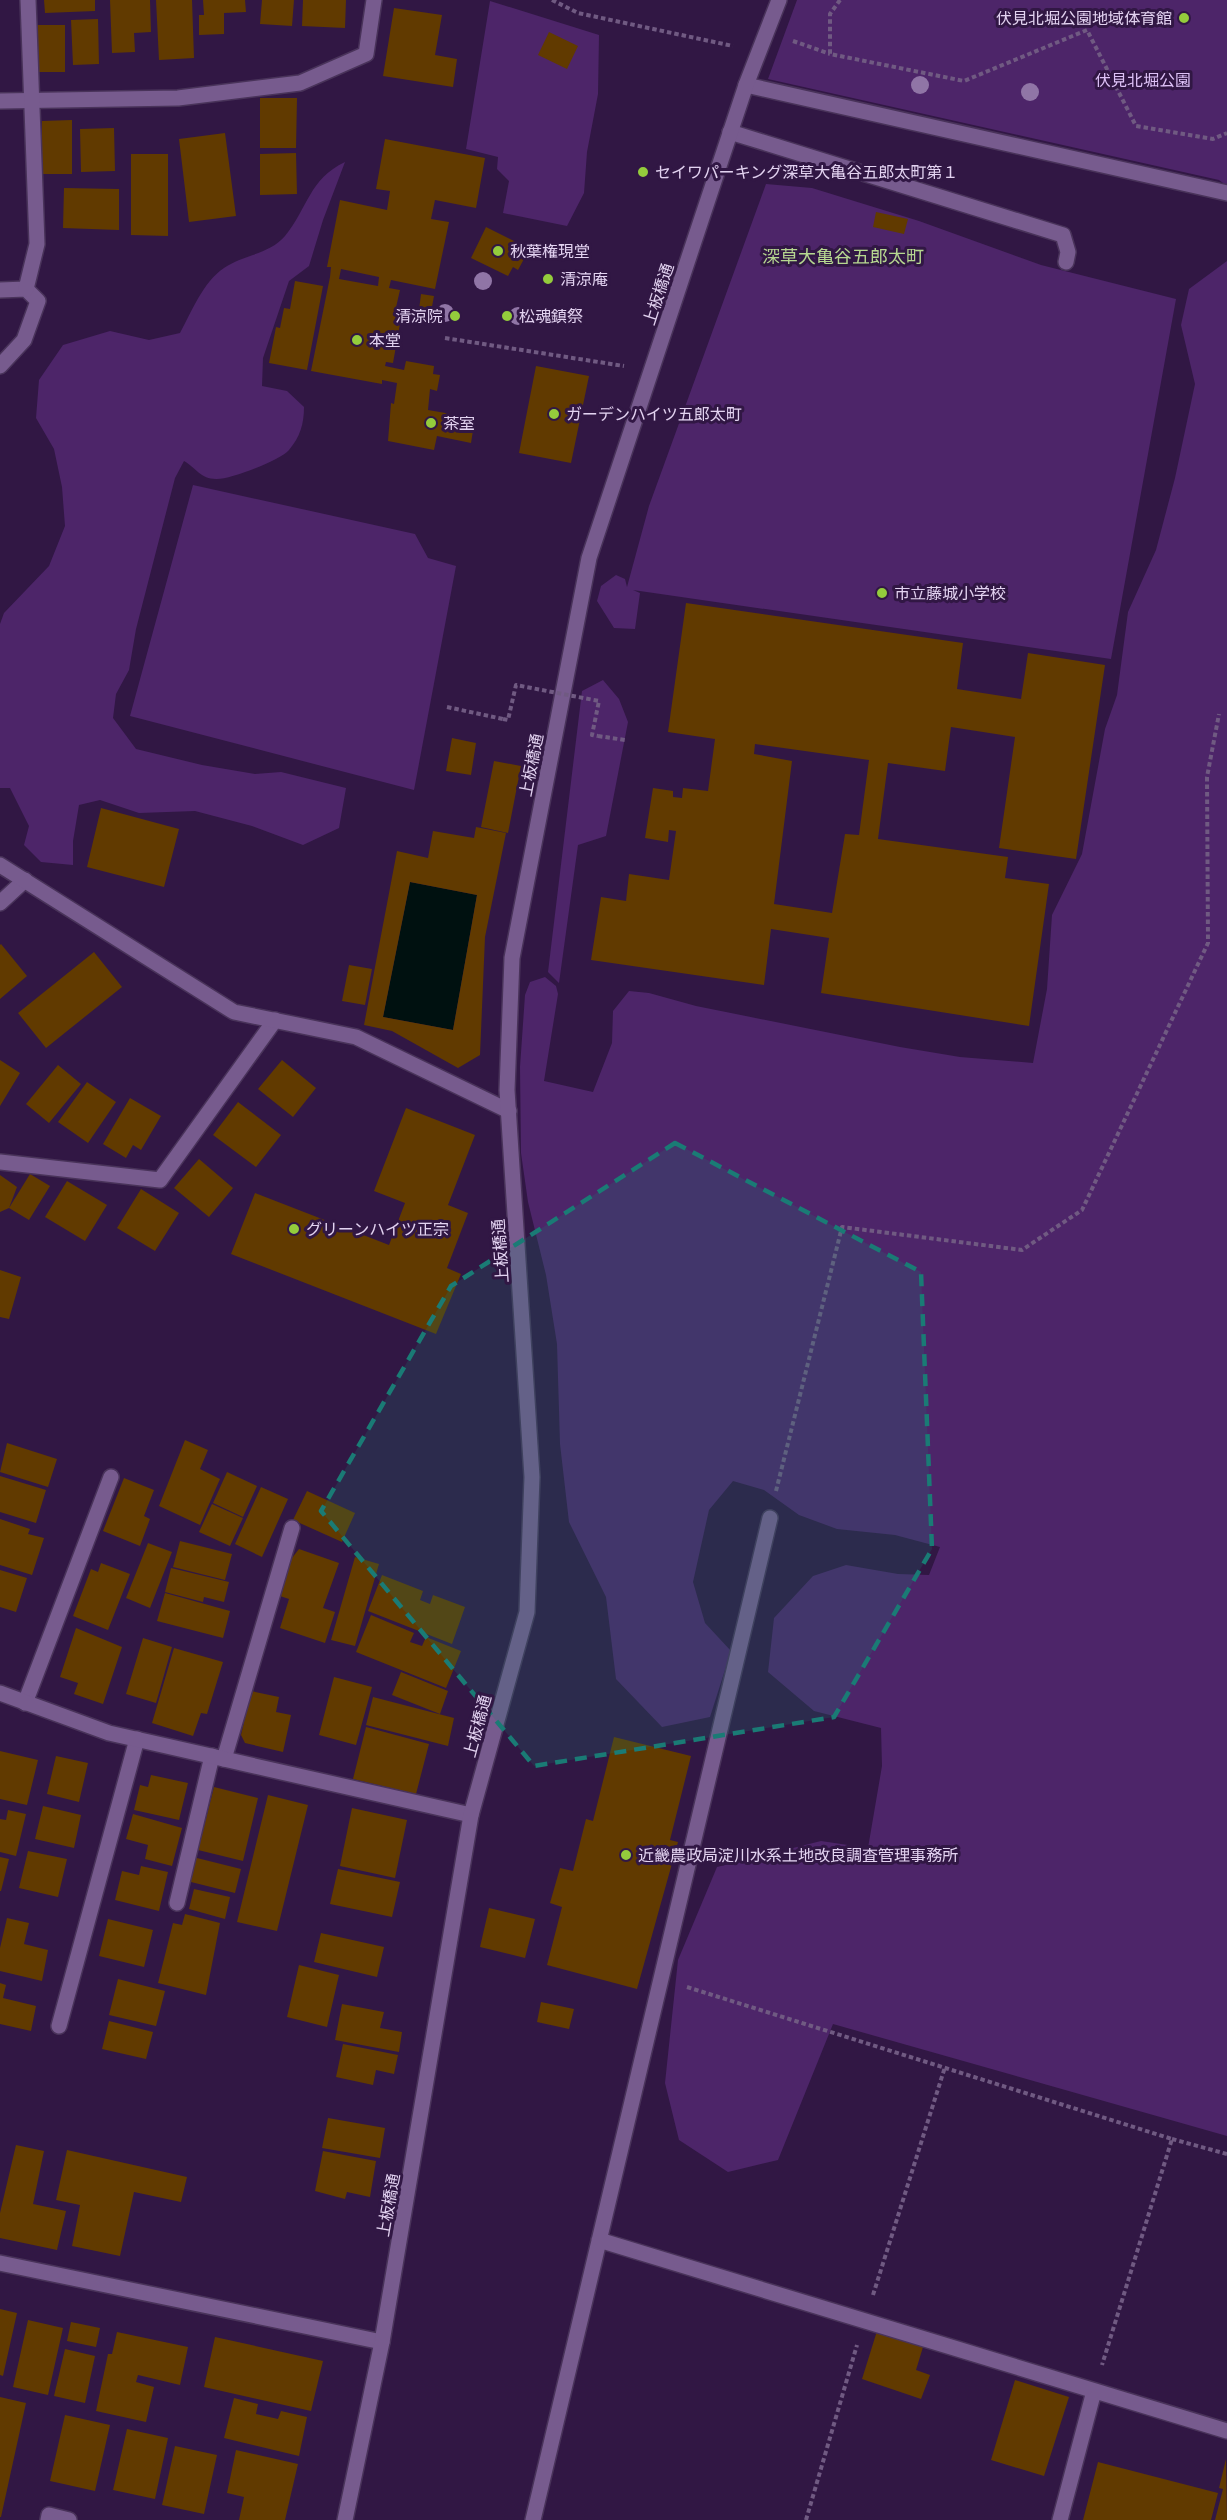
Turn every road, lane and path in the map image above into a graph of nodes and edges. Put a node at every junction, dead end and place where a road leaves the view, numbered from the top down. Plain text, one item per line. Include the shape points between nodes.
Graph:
1 (28, 0) edge
2 (374, 0) edge
3 (552, 0) edge
4 (779, 0) edge
5 (840, 0) edge
6 (765, 32) junction
7 (830, 54) junction
8 (746, 85) junction
9 (0, 101) edge
10 (32, 101) junction
11 (730, 132) junction
12 (1227, 133) edge
13 (1227, 193) edge
14 (1066, 262) dead end
15 (26, 289) junction
16 (0, 290) edge
17 (445, 338) dead end
18 (0, 366) edge
19 (651, 370) junction
20 (447, 707) dead end
21 (1219, 714) dead end
22 (625, 740) dead end
23 (0, 865) edge
24 (25, 880) junction
25 (0, 903) edge
26 (275, 1020) junction
27 (508, 1111) junction
28 (0, 1162) edge
29 (111, 1477) dead end
30 (770, 1518) joint
31 (292, 1528) dead end
32 (0, 1693) edge
33 (25, 1703) junction
34 (137, 1739) junction
35 (218, 1757) junction
36 (471, 1815) junction
37 (177, 1903) dead end
38 (661, 1979) junction
39 (59, 2026) dead end
40 (1172, 2139) junction
41 (1227, 2154) edge
42 (599, 2240) junction
43 (0, 2263) edge
44 (382, 2342) junction
45 (1094, 2391) junction
46 (1227, 2431) edge
47 (48, 2520) edge
48 (69, 2520) edge
49 (345, 2520) edge
50 (533, 2520) edge
51 (1060, 2520) edge

1 - 10 street
2 - 10 street via 366,54 300,83 178,98
3 - 6 path via 578,13 734,46
4 - 6 street, 上板橋通
5 - 7 path via 830,14
6 - 7 path
6 - 8 street, 上板橋通
7 - 12 path via 964,81 1088,30 1136,126 1213,139
8 - 11 street, 上板橋通
8 - 13 street
9 - 10 street
10 - 15 street via 37,244
11 - 14 street via 1063,235 1068,252
11 - 19 street, 上板橋通
15 - 16 street
15 - 18 street via 38,301 24,340
17 - 19 path
19 - 27 street, 上板橋通 via 589,558 512,958
20 - 22 path, bridge via 508,720 516,685 599,701 592,735
21 - 30 path via 1207,777 1208,943 1082,1210 1022,1250 842,1227
23 - 24 street
24 - 25 street
24 - 26 street via 234,1012
26 - 27 street via 356,1037
26 - 28 street via 160,1180
27 - 36 street, 上板橋通 via 532,1477 527,1600
29 - 33 street
30 - 38 street
31 - 35 street
32 - 33 street
33 - 34 street
34 - 35 street
34 - 39 street
35 - 36 street
35 - 37 street
36 - 44 street, 上板橋通
38 - 40 path
38 - 42 street
40 - 41 path
40 - 45 path
42 - 45 street
42 - 50 street
43 - 44 street
44 - 49 street, 上板橋通
45 - 46 street
45 - 51 street
47 - 48 street via 49,2515

